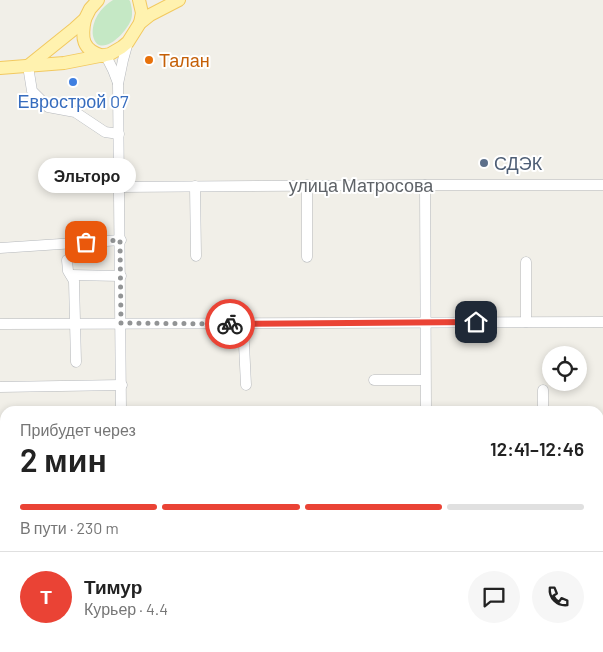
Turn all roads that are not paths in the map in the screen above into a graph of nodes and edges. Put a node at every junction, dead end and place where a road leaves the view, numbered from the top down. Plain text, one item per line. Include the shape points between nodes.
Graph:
1 (98, 0) edge
2 (139, 0) edge
3 (179, 0) edge
4 (85, 19) junction
5 (140, 23) junction
6 (128, 42) junction
7 (104, 56) junction
8 (28, 66) junction
9 (0, 68) edge
10 (118, 84) junction
11 (119, 134) junction
12 (307, 185) junction
13 (425, 185) junction
14 (603, 185) edge
15 (195, 186) junction
16 (120, 187) junction
17 (120, 240) junction
18 (0, 248) edge
19 (196, 256) dead end
20 (307, 258) dead end
21 (67, 260) dead end
22 (526, 262) dead end
23 (71, 275) junction
24 (121, 276) junction
25 (425, 322) junction
26 (526, 322) junction
27 (603, 322) edge
28 (121, 323) junction
29 (0, 324) edge
30 (75, 324) junction
31 (243, 324) junction
32 (76, 362) dead end
33 (374, 380) dead end
34 (425, 380) junction
35 (122, 385) junction
36 (246, 385) dead end
37 (0, 387) edge
38 (543, 391) edge
39 (121, 406) edge
40 (426, 406) edge
41 (543, 406) edge

1 - 4 main road
2 - 5 main road
3 - 5 main road
4 - 7 main road via 82,31 86,45
4 - 8 main road
5 - 6 main road
6 - 7 main road
6 - 10 street
7 - 8 main road
7 - 10 street via 114,70
8 - 9 main road
8 - 11 street via 32,91 48,107 75,112 105,132
10 - 11 street
11 - 16 street
12 - 13 street, улица Матросова
12 - 15 street, улица Матросова
12 - 20 street
13 - 14 street, улица Матросова
13 - 25 street
15 - 16 street, улица Матросова
15 - 19 street
16 - 17 street
17 - 18 street
17 - 24 street
21 - 23 street
22 - 26 street
23 - 24 street
23 - 30 street via 74,281
24 - 28 street
25 - 26 street
25 - 31 street
25 - 34 street
26 - 27 street
28 - 30 street
28 - 31 street
28 - 35 street
29 - 30 street
30 - 32 street
31 - 36 street
33 - 34 street
34 - 40 street
35 - 37 street
35 - 39 street
38 - 41 street

